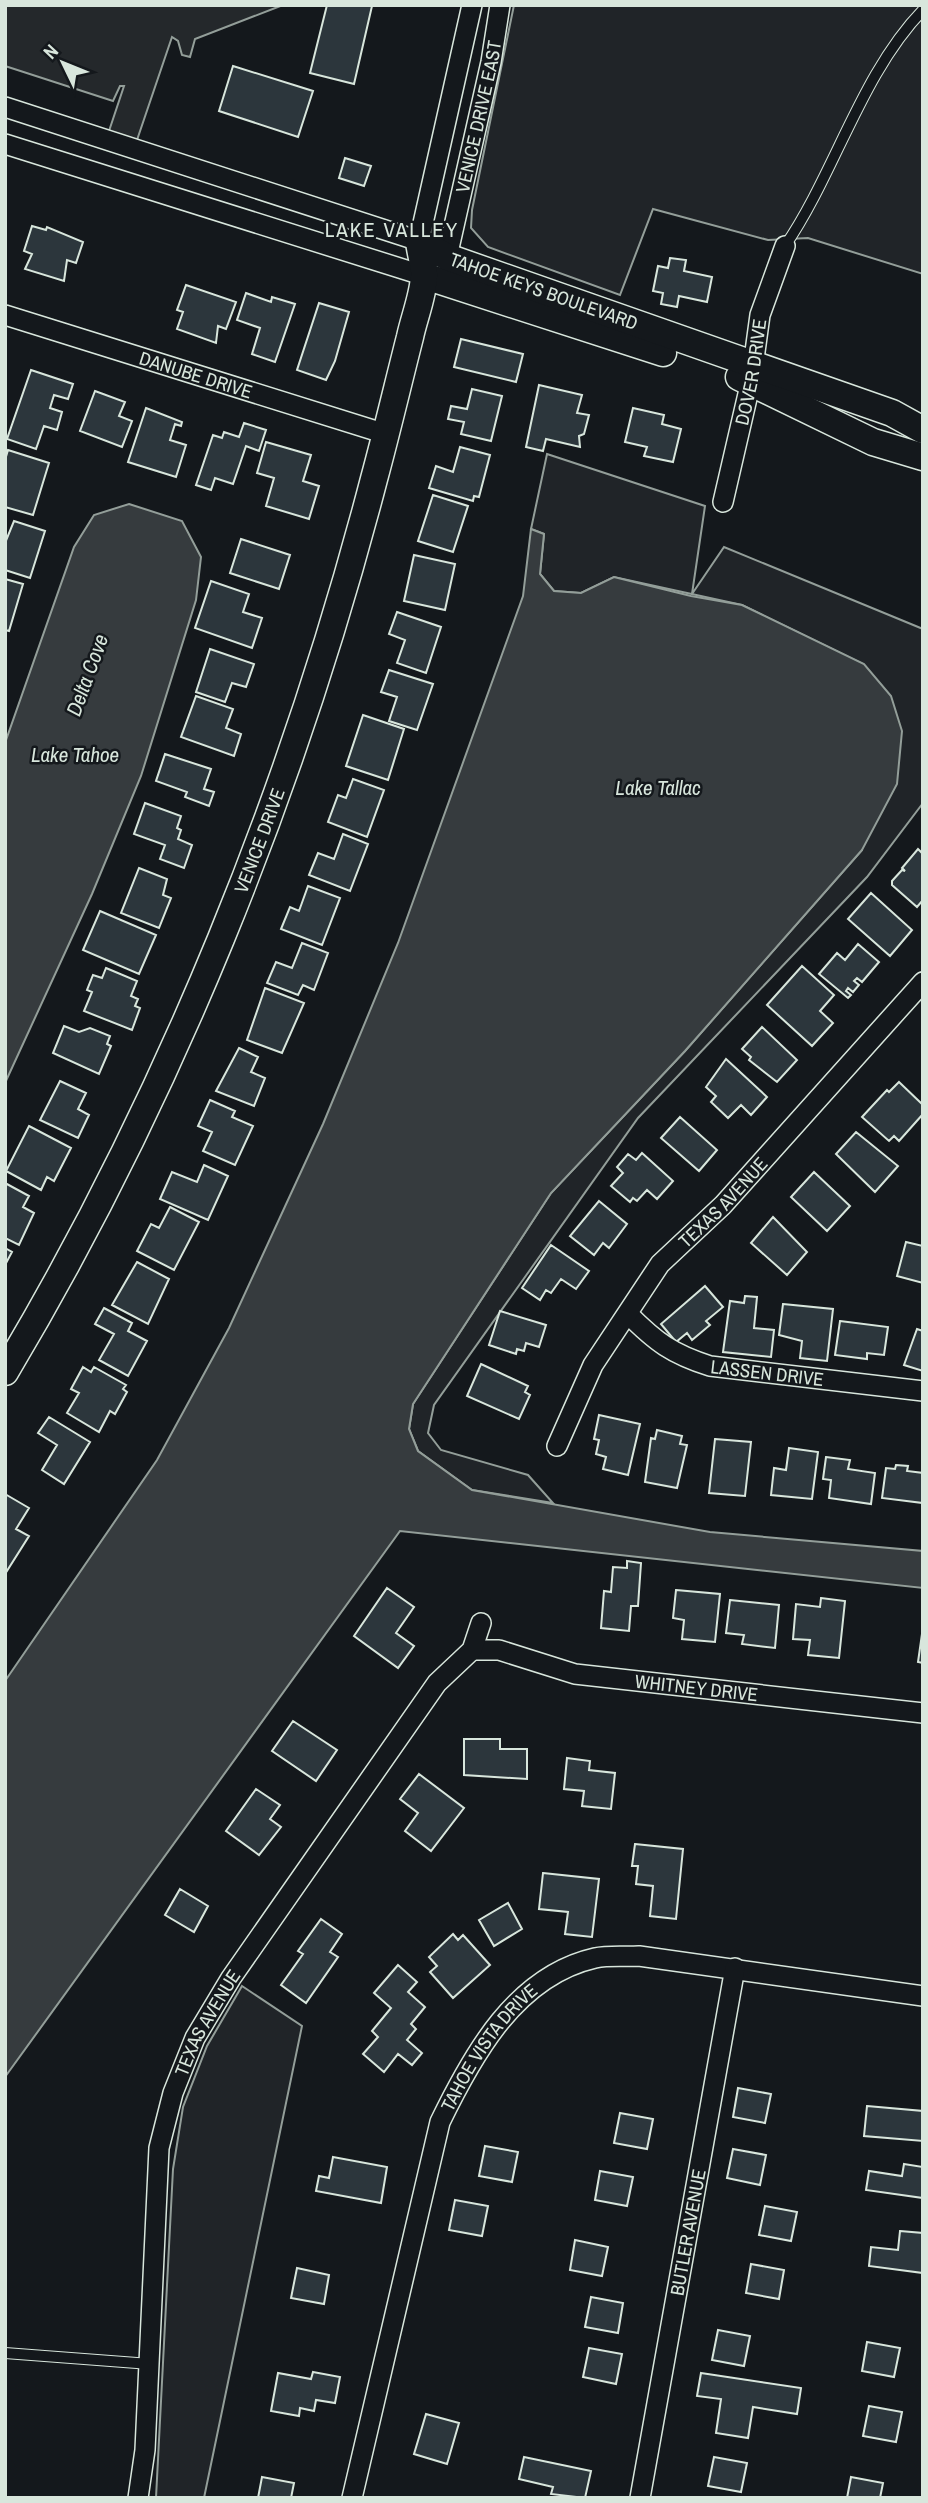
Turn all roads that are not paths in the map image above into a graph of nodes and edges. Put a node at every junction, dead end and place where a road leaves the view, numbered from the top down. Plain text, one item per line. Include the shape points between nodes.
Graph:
1 (472, 5) edge
2 (500, 5) edge
3 (923, 10) edge
4 (5, 107) edge
5 (5, 144) edge
6 (419, 241) junction
7 (785, 246) joint
8 (447, 257) junction
9 (425, 276) junction
10 (6, 318) edge
11 (751, 373) junction
12 (923, 430) edge
13 (386, 434) junction
14 (923, 457) edge
15 (723, 502) dead end
16 (923, 982) edge
17 (628, 1314) junction
18 (5, 1372) edge
19 (923, 1391) edge
20 (557, 1446) dead end
21 (481, 1623) dead end
22 (472, 1650) junction
23 (923, 1713) edge
24 (735, 1968) junction
25 (923, 1996) edge
26 (5, 2353) edge
27 (150, 2364) junction
28 (138, 2498) edge
29 (352, 2498) edge
30 (640, 2498) edge

1 - 6 street, VENICE DRIVE EAST
2 - 8 street, VENICE DRIVE EAST
3 - 7 lane via 906,27 869,90
4 - 6 street, TAHOE KEYS BOULEVARD
5 - 9 street, TAHOE KEYS BOULEVARD
6 - 8 street, TAHOE KEYS BOULEVARD
6 - 9 street, VENICE DRIVE EAST
7 - 11 street, DOVER DRIVE via 760,315
8 - 9 street
8 - 11 street, TAHOE KEYS BOULEVARD
9 - 11 street, TAHOE KEYS BOULEVARD
9 - 13 street, VENICE DRIVE
10 - 13 street, DANUBE DRIVE
11 - 12 street, TAHOE KEYS BOULEVARD via 892,413
11 - 14 street, TAHOE KEYS BOULEVARD via 873,442
11 - 15 street, DOVER DRIVE
13 - 18 street, VENICE DRIVE via 324,653 273,804 213,957 99,1205
16 - 17 street, TEXAS AVENUE via 723,1205 660,1264
17 - 19 street, LASSEN DRIVE via 658,1344 710,1366
17 - 20 street, TEXAS AVENUE via 593,1365
21 - 22 street, TEXAS AVENUE
22 - 23 street, WHITNEY DRIVE via 499,1650 575,1674
22 - 27 street, TEXAS AVENUE via 437,1683 230,1978 195,2038 173,2093 159,2148
24 - 25 street, TAHOE VISTA DRIVE
24 - 29 street, TAHOE VISTA DRIVE via 639,1956 597,1958 562,1969 532,1988 492,2031 440,2122
24 - 30 street, BUTLER AVENUE
26 - 27 lane
27 - 28 street, TEXAS AVENUE

